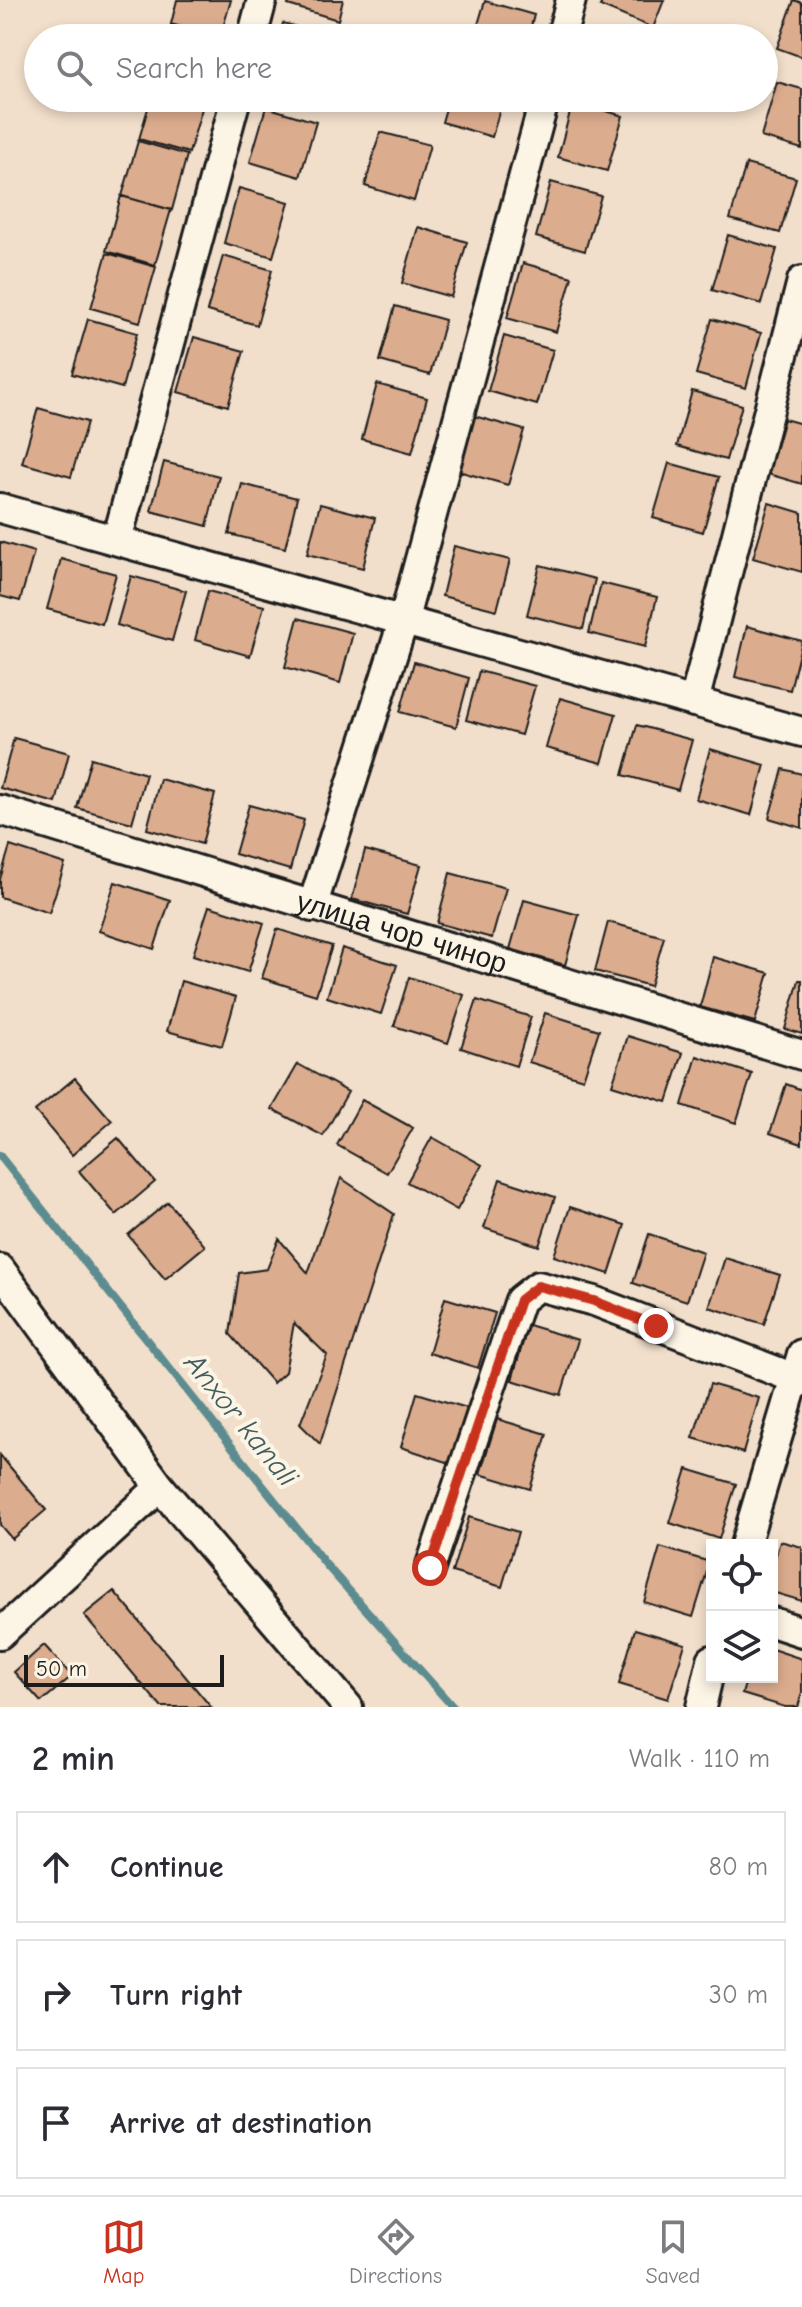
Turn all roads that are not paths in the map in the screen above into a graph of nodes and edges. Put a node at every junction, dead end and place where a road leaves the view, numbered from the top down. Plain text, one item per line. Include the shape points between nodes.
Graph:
1 (262, 0) edge
2 (571, 0) edge
3 (256, 24) edge
4 (565, 24) edge
5 (232, 112) edge
6 (541, 112) edge
7 (802, 281) edge
8 (0, 508) edge
9 (117, 540) junction
10 (403, 622) junction
11 (694, 702) junction
12 (802, 732) edge
13 (0, 810) edge
14 (312, 907) junction
15 (802, 1055) edge
16 (0, 1269) edge
17 (799, 1371) edge
18 (160, 1487) junction
19 (747, 1539) edge
20 (430, 1568) dead end
21 (778, 1624) edge
22 (802, 1632) edge
23 (0, 1634) edge
24 (707, 1683) edge
25 (348, 1707) edge
26 (701, 1707) edge

1 - 3 street
2 - 4 street
5 - 9 street
6 - 10 street
7 - 11 street
8 - 9 street
9 - 10 street
10 - 11 street
10 - 14 street
11 - 12 street
13 - 14 street, улица чор чинор
14 - 15 street, улица чор чинор
16 - 18 street
17 - 19 street
17 - 20 street via 538,1286 520,1300
18 - 23 street
18 - 25 street
21 - 22 street
24 - 26 street

